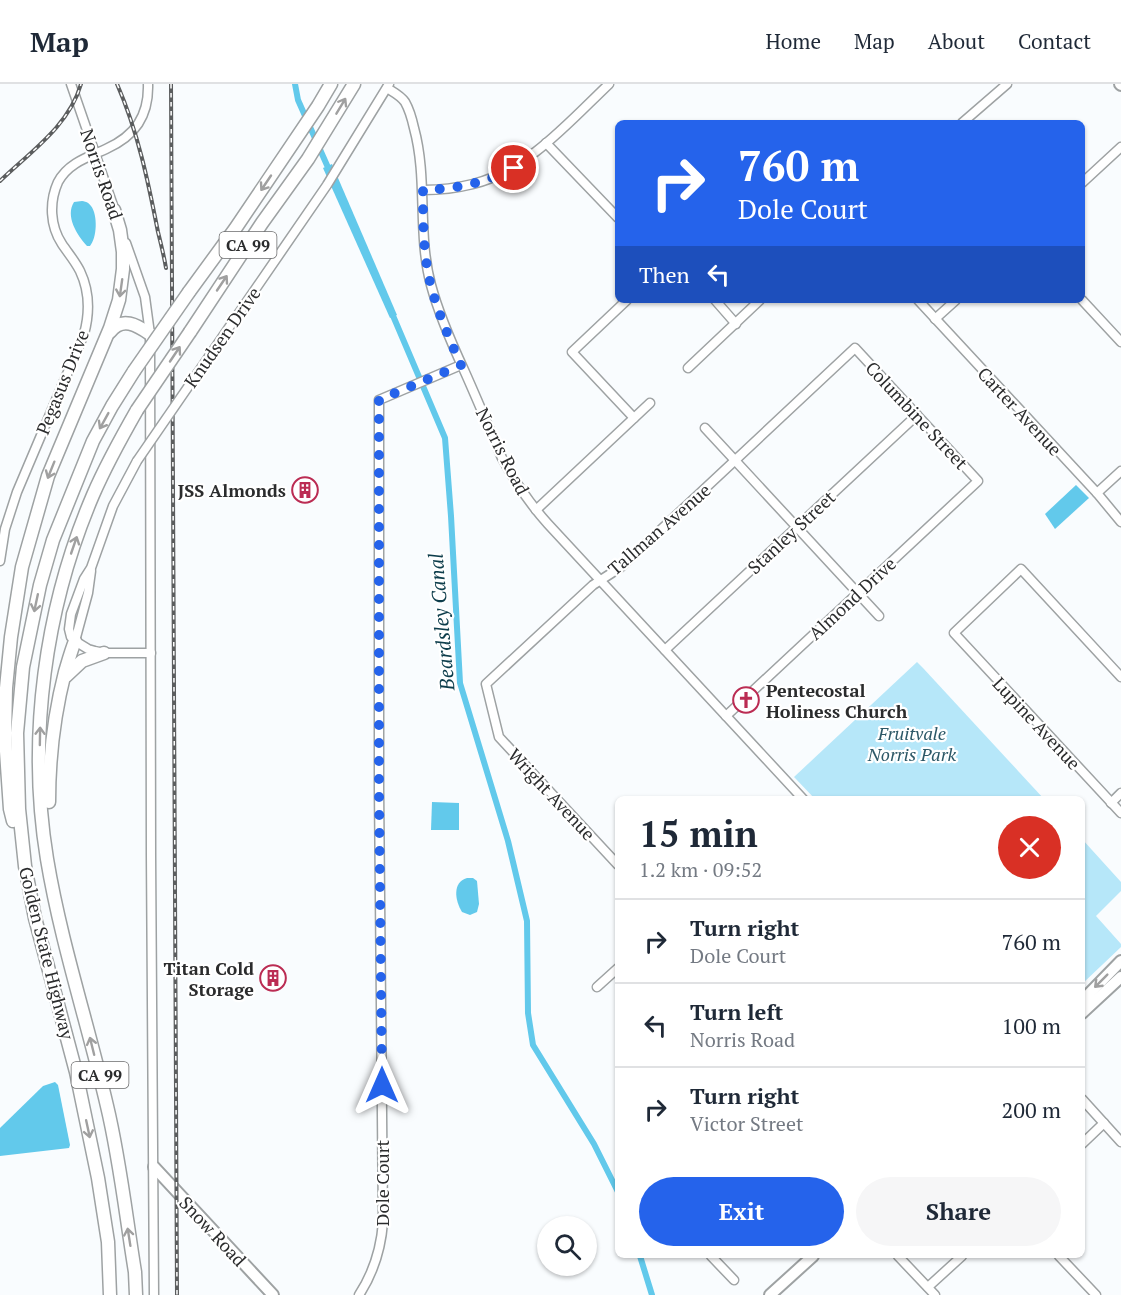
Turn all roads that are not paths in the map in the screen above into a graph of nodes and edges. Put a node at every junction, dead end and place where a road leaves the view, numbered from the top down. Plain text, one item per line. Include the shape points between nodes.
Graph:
1 (71, 84) edge
2 (148, 84) edge
3 (331, 84) edge
4 (354, 84) edge
5 (609, 84) edge
6 (1006, 84) edge
7 (388, 86) edge
8 (965, 120) edge
9 (546, 143) junction
10 (1121, 147) edge
11 (95, 154) junction
12 (1085, 180) edge
13 (423, 190) junction
14 (114, 210) junction
15 (615, 216) edge
16 (624, 303) edge
17 (717, 303) edge
18 (757, 303) edge
19 (921, 303) edge
20 (953, 303) edge
21 (1085, 303) edge
22 (935, 319) junction
23 (736, 324) junction
24 (150, 334) junction
25 (107, 336) junction
26 (1121, 342) edge
27 (855, 348) joint
28 (461, 365) junction
29 (688, 368) dead end
30 (650, 403) dead end
31 (917, 415) junction
32 (634, 418) junction
33 (705, 428) dead end
34 (735, 460) junction
35 (1121, 471) edge
36 (978, 481) joint
37 (1097, 493) junction
38 (536, 510) junction
39 (1121, 522) edge
40 (797, 526) junction
41 (0, 561) edge
42 (600, 580) junction
43 (858, 593) junction
44 (879, 616) dead end
45 (75, 641) junction
46 (665, 650) junction
47 (104, 653) junction
48 (151, 654) junction
49 (1121, 677) edge
50 (63, 680) junction
51 (726, 716) junction
52 (494, 718) joint
53 (1121, 793) edge
54 (800, 796) edge
55 (1111, 802) junction
56 (1121, 813) edge
57 (47, 857) junction
58 (615, 862) edge
59 (25, 866) junction
60 (1121, 962) edge
61 (615, 971) edge
62 (1121, 977) edge
63 (597, 987) dead end
64 (1085, 998) edge
65 (1085, 1010) edge
66 (1085, 1102) edge
67 (1104, 1123) junction
68 (1085, 1141) edge
69 (1121, 1142) edge
70 (154, 1167) junction
71 (713, 1258) edge
72 (811, 1258) edge
73 (900, 1258) edge
74 (960, 1258) edge
75 (1061, 1258) edge
76 (735, 1280) dead end
77 (928, 1287) junction
78 (110, 1295) edge
79 (136, 1295) edge
80 (154, 1295) edge
81 (273, 1295) edge
82 (359, 1295) edge
83 (770, 1295) edge
84 (935, 1295) edge
85 (1096, 1295) edge

1 - 11 street, Norris Road
2 - 11 street, Pegasus Drive via 141,121 126,137
3 -> 59 highway, Golden State Highway / CA 99, bridge via 112,406 93,441 53,540 23,667 17,733 18,809
57 -> 4 highway, Golden State Highway / CA 99, bridge via 39,772 44,681 67,566 93,496 137,410 308,159
5 - 9 street
6 - 8 street
7 - 13 street, Norris Road via 404,100 412,121
7 - 45 street, Knudsen Drive, bridge via 327,185 137,461 113,506 91,568
9 - 13 street via 514,168 485,181
9 - 15 street
10 - 12 street
11 - 14 street, Norris Road
11 - 41 street, Pegasus Drive via 66,171 53,200 52,219 57,235 79,269 87,290 87,322 16,492
13 - 28 street, Norris Road via 424,245 430,282
14 - 24 street, Norris Road via 145,297
14 -> 25 highway via 123,269 119,300
16 - 32 street via 572,352
17 - 23 street
18 - 23 street
19 - 22 street, Carter Avenue
20 - 22 street
21 - 26 street
22 - 37 street, Carter Avenue
23 - 29 street
24 - 25 highway via 124,323
24 - 48 street
25 -> 59 highway via 48,476 22,567 10,637 7,773 10,809
27 - 31 street, Columbine Street
27 - 34 street, Tallman Avenue
28 - 38 street, Norris Road via 502,458
28 - 82 street, Dole Court via 379,400 383,1222 376,1262
30 - 32 street
31 - 36 street, Columbine Street
31 - 40 street, Stanley Street
32 - 38 street
33 - 34 street
34 - 40 street
34 - 42 street, Tallman Avenue via 621,567
35 - 37 street
36 - 43 street, Almond Drive
37 - 39 street, Carter Avenue
38 - 42 street, Norris Road
40 - 43 street
40 - 46 street, Stanley Street
42 - 46 street, Norris Road
42 - 52 street, Tallman Avenue via 486,684
43 - 44 street
43 - 51 street, Almond Drive
45 - 47 street
45 - 50 highway
46 - 51 street, Norris Road
47 - 48 street
47 - 50 highway via 82,661
48 - 70 street
49 - 55 street, Lupine Avenue via 1022,569 954,633
50 - 57 highway via 51,750
51 - 54 street, Norris Road
52 - 58 street, Wright Avenue via 499,737
53 - 55 street
55 - 56 street, Lupine Avenue
79 -> 57 highway, Golden State Highway / CA 99 via 108,1108 64,940
59 -> 78 highway, Golden State Highway / CA 99 via 98,1178 108,1242
60 -> 64 main road
61 - 63 street
62 - 65 main road
66 - 67 street
67 - 68 street
67 - 69 street
70 - 80 street
70 - 81 main road, Snow Road
71 - 76 street
72 - 83 main road
73 - 77 street
74 - 77 street
75 - 85 street
77 - 84 street

